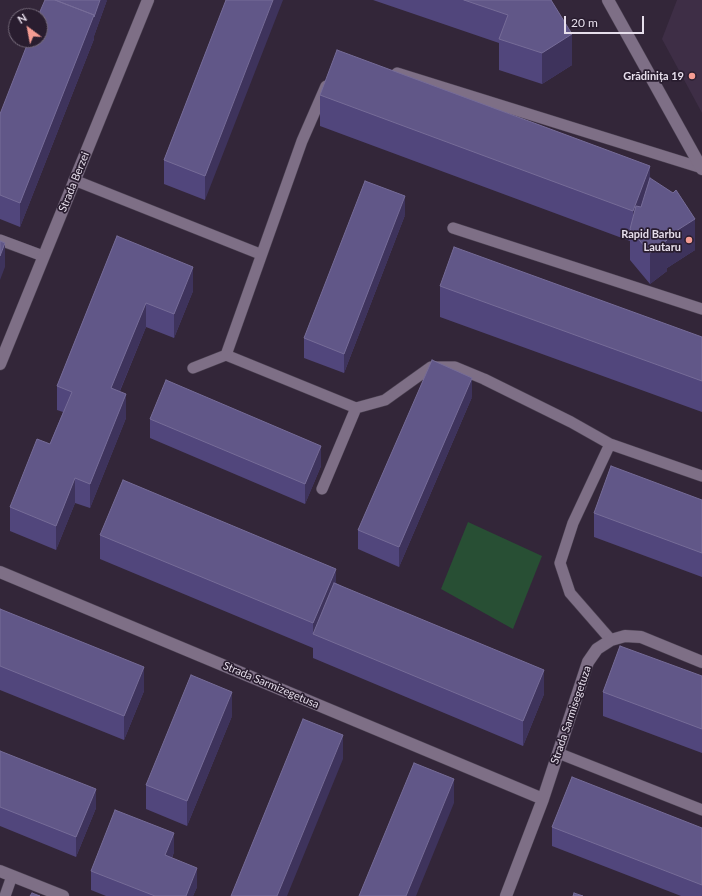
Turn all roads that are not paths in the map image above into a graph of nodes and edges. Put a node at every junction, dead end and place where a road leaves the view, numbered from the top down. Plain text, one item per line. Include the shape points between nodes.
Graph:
1 (148, 0) edge
2 (608, 0) edge
3 (386, 69) edge
4 (332, 77) edge
5 (702, 168) edge
6 (74, 180) junction
7 (453, 228) dead end
8 (0, 240) edge
9 (260, 254) junction
10 (43, 256) junction
11 (702, 310) edge
12 (226, 355) junction
13 (0, 364) edge
14 (193, 368) dead end
15 (356, 408) junction
16 (610, 444) junction
17 (702, 476) edge
18 (322, 489) dead end
19 (0, 572) edge
20 (611, 640) junction
21 (702, 662) edge
22 (558, 753) junction
23 (543, 799) junction
24 (702, 810) edge
25 (0, 871) edge
26 (12, 876) junction
27 (5, 896) edge
28 (63, 896) edge
29 (506, 896) edge

1 - 6 street, Strada Berzei
2 - 5 street
3 - 5 lane
4 - 9 lane via 327,82 302,141
6 - 9 lane
6 - 10 street, Strada Berzei
7 - 11 lane
8 - 10 lane
9 - 12 lane
10 - 13 street, Strada Berzei
12 - 14 lane
12 - 15 lane
15 - 16 lane via 386,400 431,367 455,367 571,422
15 - 18 lane
16 - 17 lane
16 - 20 lane via 573,523 560,563 570,593
19 - 23 street, Strada Sarmizegetusa
20 - 21 street via 625,636 641,638
20 - 22 street, Strada Sarmisegetuza via 597,649 588,662
22 - 23 street, Strada Sarmisegetuza
22 - 24 lane
23 - 29 street, Strada Sarmisegetuza
25 - 26 street
26 - 27 lane
26 - 28 street

